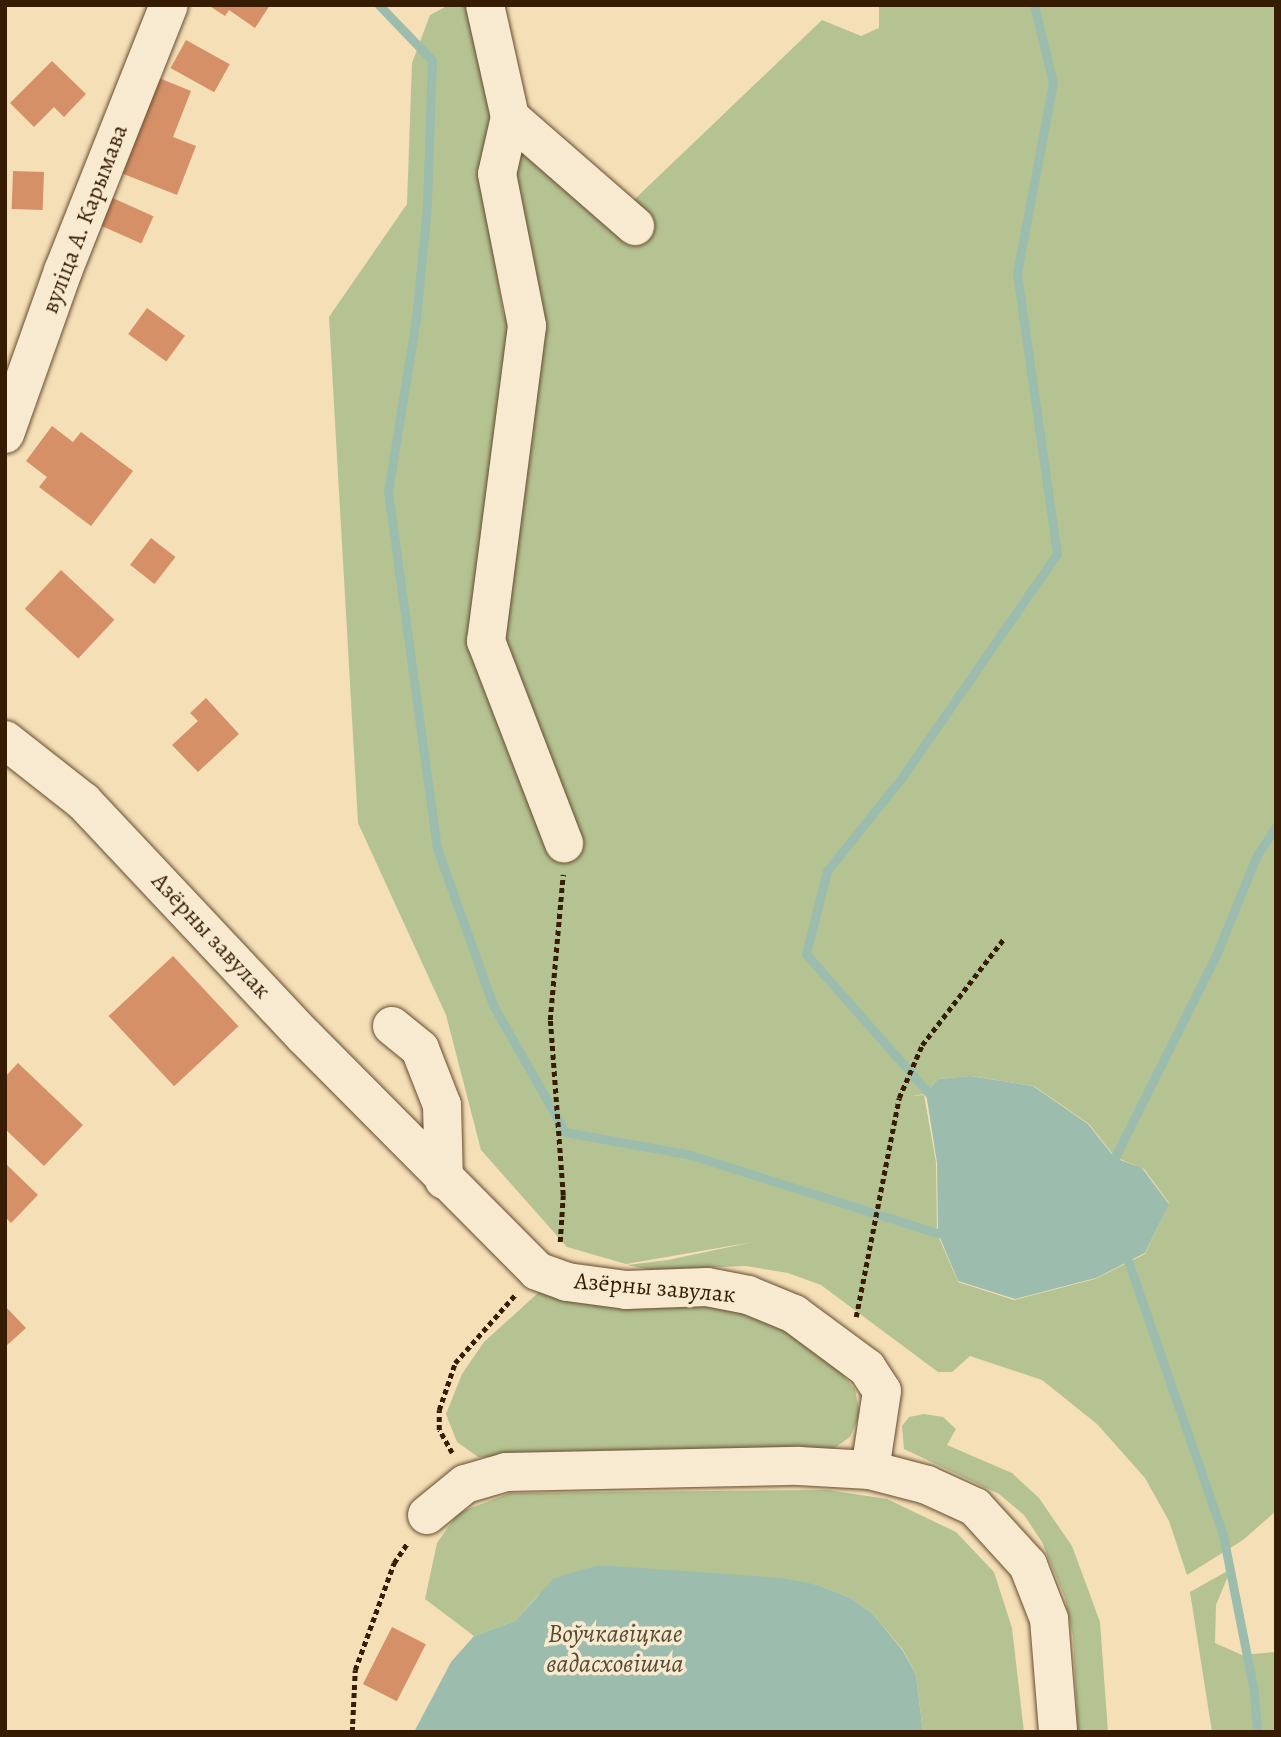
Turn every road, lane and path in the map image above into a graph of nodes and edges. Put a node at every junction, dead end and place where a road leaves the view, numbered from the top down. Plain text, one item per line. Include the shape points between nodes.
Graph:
1 (169, 5) edge
2 (485, 5) edge
3 (510, 117) junction
4 (635, 226) dead end
5 (5, 434) edge
6 (5, 740) edge
7 (564, 843) joint
8 (1003, 940) dead end
9 (392, 1026) dead end
10 (444, 1180) junction
11 (547, 1275) junction
12 (846, 1352) junction
13 (870, 1470) junction
14 (465, 1484) junction
15 (427, 1515) joint
16 (352, 1732) edge
17 (1058, 1732) edge

1 - 5 street, вуліца А. Карымава via 63,271
2 - 3 street
3 - 4 street
3 - 7 street via 497,174 527,326 486,640
6 - 10 street, Азёрны завулак via 84,802
7 - 11 path via 550,1020 563,1195
8 - 12 path via 922,1045 899,1098 878,1185 862,1298
9 - 10 street via 420,1049 442,1105
10 - 11 street, Азёрны завулак
11 - 12 street, Азёрны завулак via 626,1290 707,1287 748,1295 794,1314
11 - 14 path via 455,1363 439,1410 439,1430
12 - 13 street, Азёрны завулак via 867,1368 883,1391
13 - 14 street via 799,1466 506,1472
13 - 17 street via 927,1485 975,1507 1028,1565 1049,1619
14 - 15 street
15 - 16 path via 394,1563 355,1670

